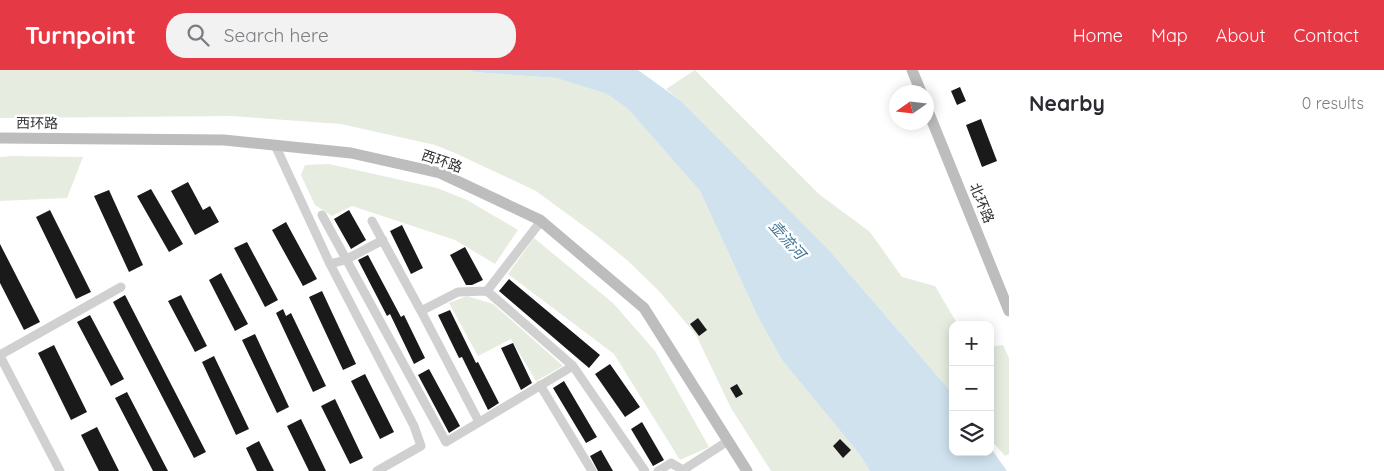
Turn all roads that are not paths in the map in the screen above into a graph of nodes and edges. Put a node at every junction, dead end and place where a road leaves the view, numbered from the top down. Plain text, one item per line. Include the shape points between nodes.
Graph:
1 (912, 70) edge
2 (918, 85) edge
3 (934, 125) edge
4 (0, 138) edge
5 (275, 145) junction
6 (322, 214) dead end
7 (372, 221) dead end
8 (541, 221) junction
9 (383, 240) junction
10 (345, 260) junction
11 (330, 264) junction
12 (121, 287) dead end
13 (487, 291) junction
14 (1006, 296) edge
15 (421, 311) junction
16 (1009, 311) edge
17 (0, 355) edge
18 (573, 366) junction
19 (540, 385) junction
20 (479, 422) junction
21 (728, 441) junction
22 (60, 471) edge
23 (377, 471) edge
24 (592, 471) edge
25 (645, 471) edge
26 (658, 471) edge
27 (747, 471) edge

1 - 2 main road
3 - 14 main road, 北环路
4 - 5 main road, 西环路 via 224,140
5 - 8 main road, 西环路 via 351,153 440,173
5 - 11 street
6 - 10 street
7 - 9 street
8 - 13 street
8 - 21 main road, 西环路 via 644,308
9 - 10 street
9 - 15 street
10 - 11 street
10 - 20 street via 446,442
11 - 23 street via 414,426 421,446
12 - 17 street
13 - 15 street via 458,292
13 - 18 street
14 - 16 main road, 北环路
15 - 20 street
17 - 22 street
18 - 19 street
18 - 25 street
19 - 20 street
19 - 24 street
21 - 26 street via 683,470 671,463
21 - 27 main road, 西环路

